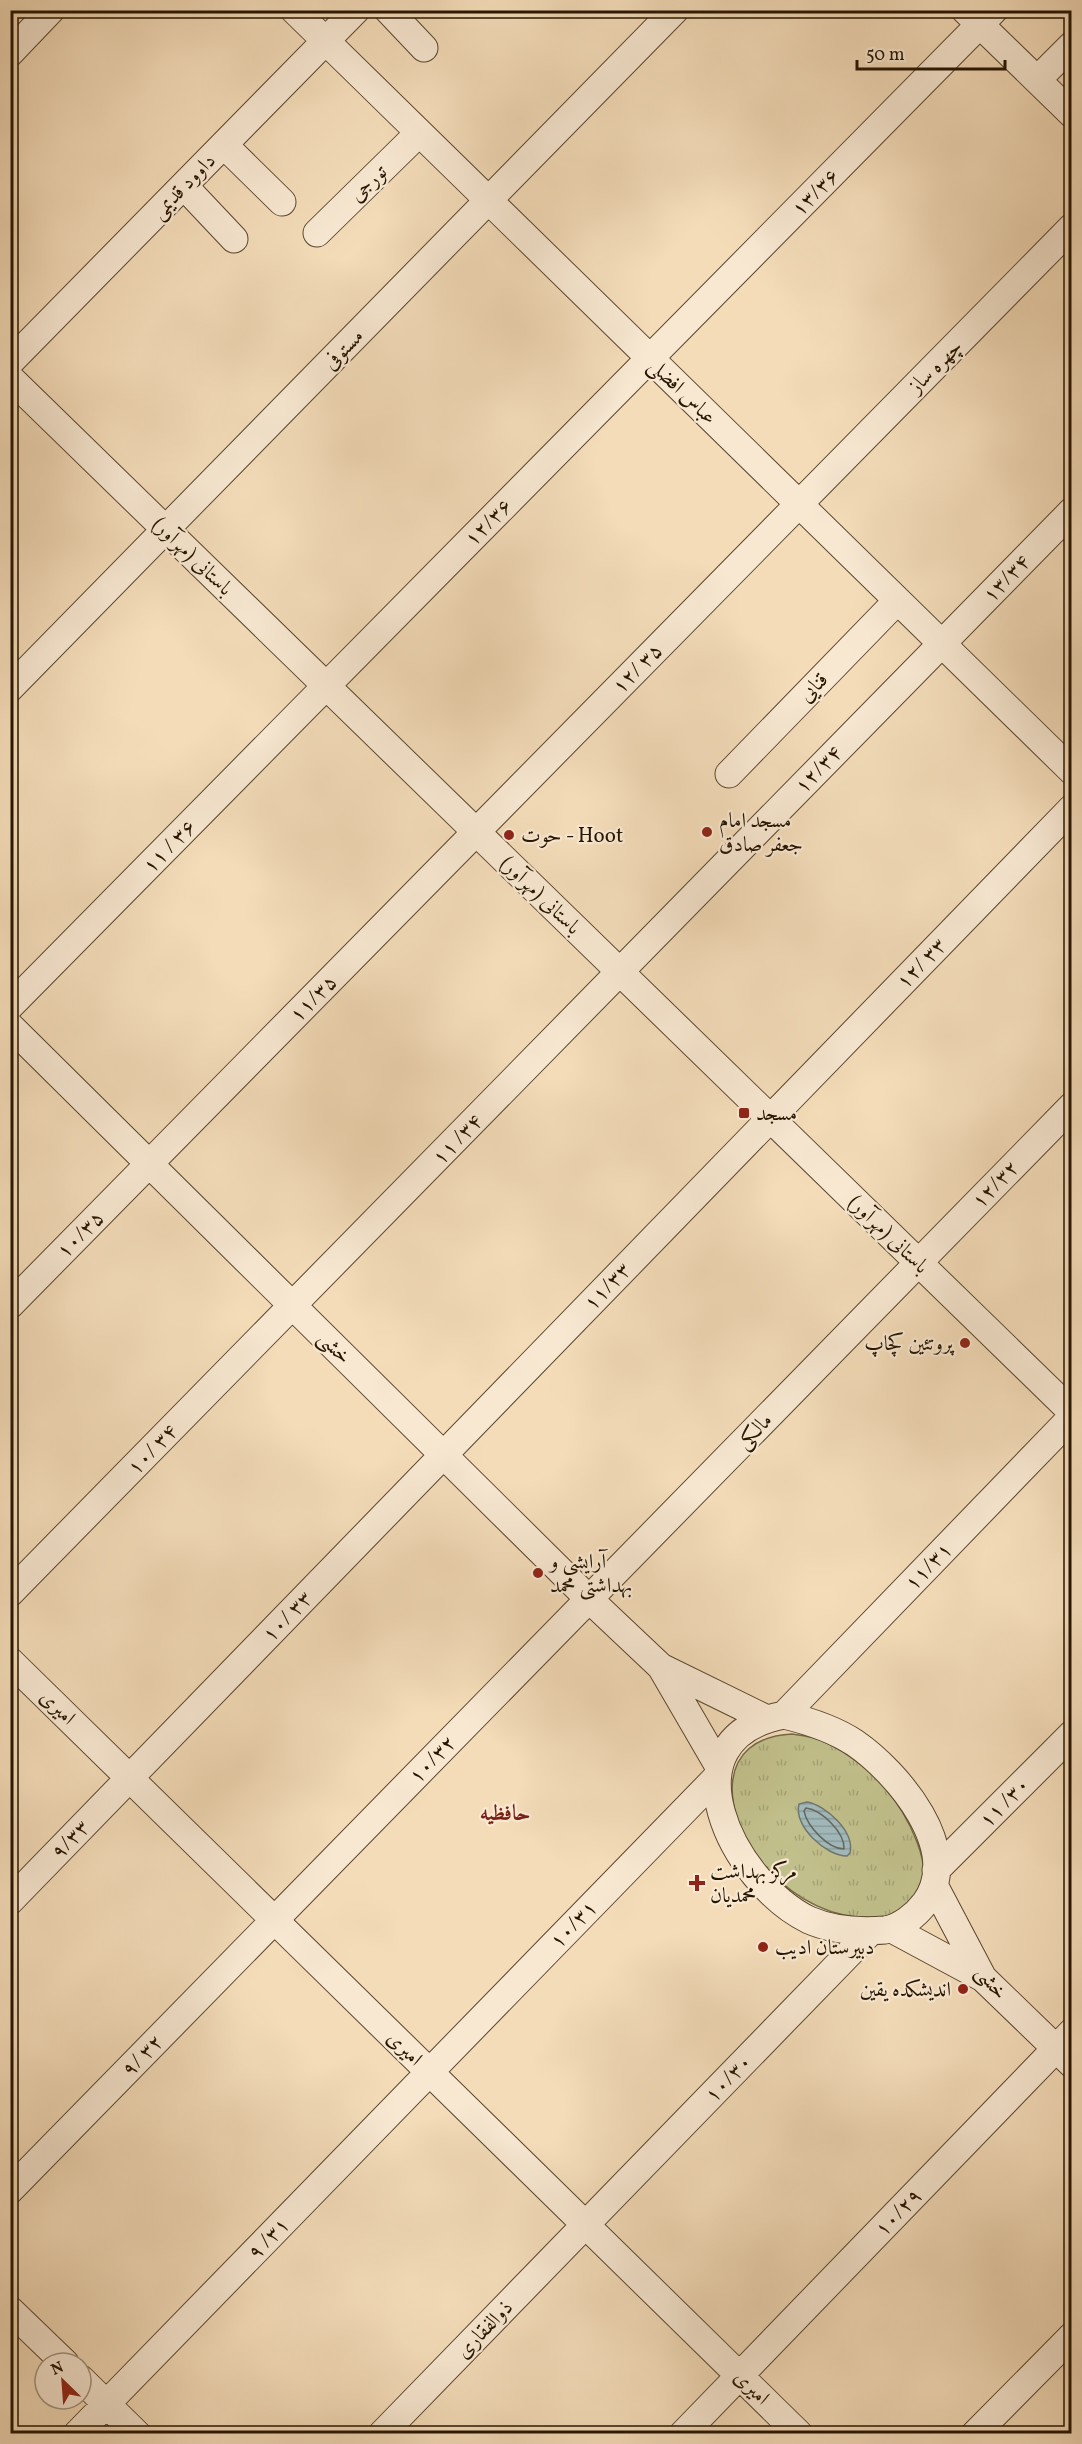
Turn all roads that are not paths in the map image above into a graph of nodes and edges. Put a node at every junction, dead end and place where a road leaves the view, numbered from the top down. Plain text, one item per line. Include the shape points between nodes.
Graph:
1 (51, 10) edge
2 (294, 10) edge
3 (356, 10) edge
4 (388, 10) edge
5 (675, 10) edge
6 (980, 15) edge
7 (326, 42) junction
8 (1071, 45) edge
9 (424, 48) dead end
10 (10, 53) edge
11 (1037, 80) junction
12 (1071, 114) edge
13 (419, 133) junction
14 (224, 145) junction
15 (184, 186) junction
16 (489, 201) junction
17 (282, 202) dead end
18 (1071, 227) edge
19 (317, 233) dead end
20 (234, 239) dead end
21 (650, 359) junction
22 (10, 362) edge
23 (10, 378) edge
24 (798, 504) junction
25 (1071, 512) edge
26 (166, 529) junction
27 (897, 601) junction
28 (941, 644) junction
29 (327, 686) junction
30 (10, 688) edge
31 (1071, 771) edge
32 (729, 774) dead end
33 (1071, 808) edge
34 (476, 832) junction
35 (620, 972) junction
36 (10, 1006) edge
37 (10, 1026) edge
38 (1071, 1106) edge
39 (770, 1118) junction
40 (150, 1164) junction
41 (918, 1263) junction
42 (10, 1305) edge
43 (293, 1306) junction
44 (1071, 1412) edge
45 (1071, 1417) edge
46 (444, 1454) junction
47 (10, 1593) edge
48 (589, 1599) junction
49 (10, 1661) edge
50 (661, 1667) junction
51 (775, 1717) junction
52 (1071, 1734) edge
53 (717, 1771) junction
54 (130, 1778) junction
55 (935, 1877) junction
56 (10, 1901) edge
57 (274, 1920) junction
58 (881, 1930) junction
59 (983, 1978) junction
60 (1066, 2048) edge
61 (429, 2072) junction
62 (10, 2190) edge
63 (586, 2225) junction
64 (10, 2310) edge
65 (1071, 2336) edge
66 (53, 2351) edge
67 (740, 2375) junction
68 (93, 2391) edge
69 (106, 2403) junction
70 (77, 2433) edge
71 (137, 2433) edge
72 (382, 2433) edge
73 (683, 2433) edge
74 (799, 2433) edge
75 (975, 2433) edge

1 - 10 street
2 - 7 street, عباس افضلی
3 - 7 street, داوود قدیمی
4 - 9 street
5 - 16 street, مستوفی
6 - 11 street
6 - 21 street, ۱۳/۳۶
7 - 13 street, عباس افضلی
7 - 14 street, داوود قدیمی
8 - 11 street
11 - 12 street
13 - 16 street, عباس افضلی
13 - 19 street, تورجی
14 - 15 street, داوود قدیمی
14 - 17 street
15 - 20 street
15 - 22 street, داوود قدیمی
16 - 21 street, عباس افضلی
16 - 26 street, مستوفی
18 - 24 street, چهره ساز
21 - 24 street, عباس افضلی
21 - 29 street, ۱۲/۳۶
23 - 26 street, باستانی (مهرآور)
24 - 27 street, عباس افضلی
24 - 34 street, ۱۲/ ۳۵
25 - 28 street, ۱۳/۳۴
26 - 29 street, باستانی (مهرآور)
26 - 30 street, مستوفی
27 - 28 street, عباس افضلی
27 - 32 street, قنایی
28 - 31 street, عباس افضلی
28 - 35 street, ۱۲/۳۴
29 - 34 street, باستانی (مهرآور)
29 - 36 street, ۱۱ / ۳۶
33 - 39 street, ۱۲/ ۳۳
34 - 35 street, باستانی (مهرآور)
34 - 40 street, ۱۱/۳۵
35 - 39 street, باستانی (مهرآور)
35 - 43 street, ۱۱ /۳۴
37 - 40 street, خشی
38 - 41 street, ۱۲/۳۲
39 - 41 street, باستانی (مهرآور)
39 - 46 street, ۱۱/۳۳
40 - 42 street, ۱۰/۳۵
40 - 43 street, خشی
41 - 44 street, باستانی (مهرآور)
41 - 48 street, مالکی
43 - 46 street, خشی
43 - 47 street, ۱۰/ ۳۴
45 - 51 street, ۱۱/۳۱
46 - 48 street, خشی
46 - 54 street, ۱۰/ ۳۳
48 - 50 street, خشی
48 - 57 street, ۱۰/۳۲
49 - 54 street, امیری
50 - 51 street, خشی
50 - 53 street, خشی
51 - 53 street via 750,1726 732,1740
51 - 55 street via 806,1720 840,1734 889,1771 906,1789 927,1828
52 - 55 street, ۱۱ /۳۰
53 - 58 street via 726,1827 736,1850 757,1878 811,1920 846,1929
53 - 61 street, ۱۰/۳۱
54 - 56 street, ۹/۳۳
54 - 57 street, امیری
55 - 58 street via 919,1911
55 - 59 street, خشی
57 - 61 street, امیری
57 - 62 street, ۹/ ۳۲
58 - 59 street
58 - 63 street, ۱۰/۳۰
59 - 60 street, خشی
60 - 67 street, ۱۰/۲۹
61 - 63 street, امیری
61 - 69 street, ۹ /۳۱
63 - 67 street, امیری
63 - 72 street, ذوالفقاری
64 - 66 street
65 - 75 street
67 - 73 street, ۱۰/۲۹
67 - 74 street, امیری
68 - 69 street
69 - 70 street, ۹ /۳۱
69 - 71 street

